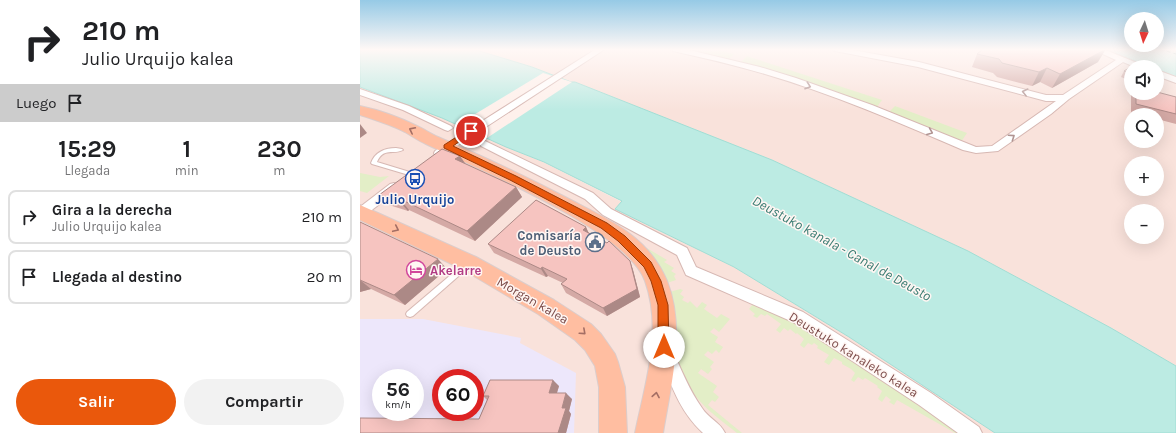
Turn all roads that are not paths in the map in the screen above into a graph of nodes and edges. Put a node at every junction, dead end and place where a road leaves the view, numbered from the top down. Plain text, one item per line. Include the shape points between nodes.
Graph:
1 (569, 69) edge
2 (758, 69) edge
3 (935, 69) edge
4 (1107, 69) edge
5 (1164, 76) edge
6 (1176, 80) edge
7 (360, 92) edge
8 (1046, 98) junction
9 (1063, 98) junction
10 (360, 110) edge
11 (1048, 112) junction
12 (448, 137) junction
13 (485, 144) dead end
14 (400, 150) dead end
15 (430, 160) edge
16 (414, 171) joint
17 (360, 212) edge
18 (469, 263) junction
19 (410, 314) dead end
20 (664, 347) junction
21 (613, 433) edge
22 (649, 433) edge
23 (716, 433) edge
24 (973, 433) edge

1 - 12 street via 471,131
2 -> 11 street via 870,108 976,150 994,149
8 -> 3 street
4 - 9 street
5 - 6 street
7 - 12 street via 406,108
8 - 9 street
8 - 11 street via 1049,103
9 - 11 street
12 -> 10 main road via 433,142 410,128
12 - 15 street
12 - 20 main road via 513,178 610,230 634,249 648,264 656,281 663,305
13 - 24 street, Deustuko kanaleko kalea via 590,196 607,212 682,252 691,271 798,316
14 - 16 lane via 382,153 377,156 374,163
16 - 17 street
17 -> 18 main road, Morgan kalea
18 - 19 lane
18 -> 21 main road, Morgan kalea via 552,310 593,342 606,362 612,387
22 -> 20 main road
20 - 23 street via 685,397 697,416

